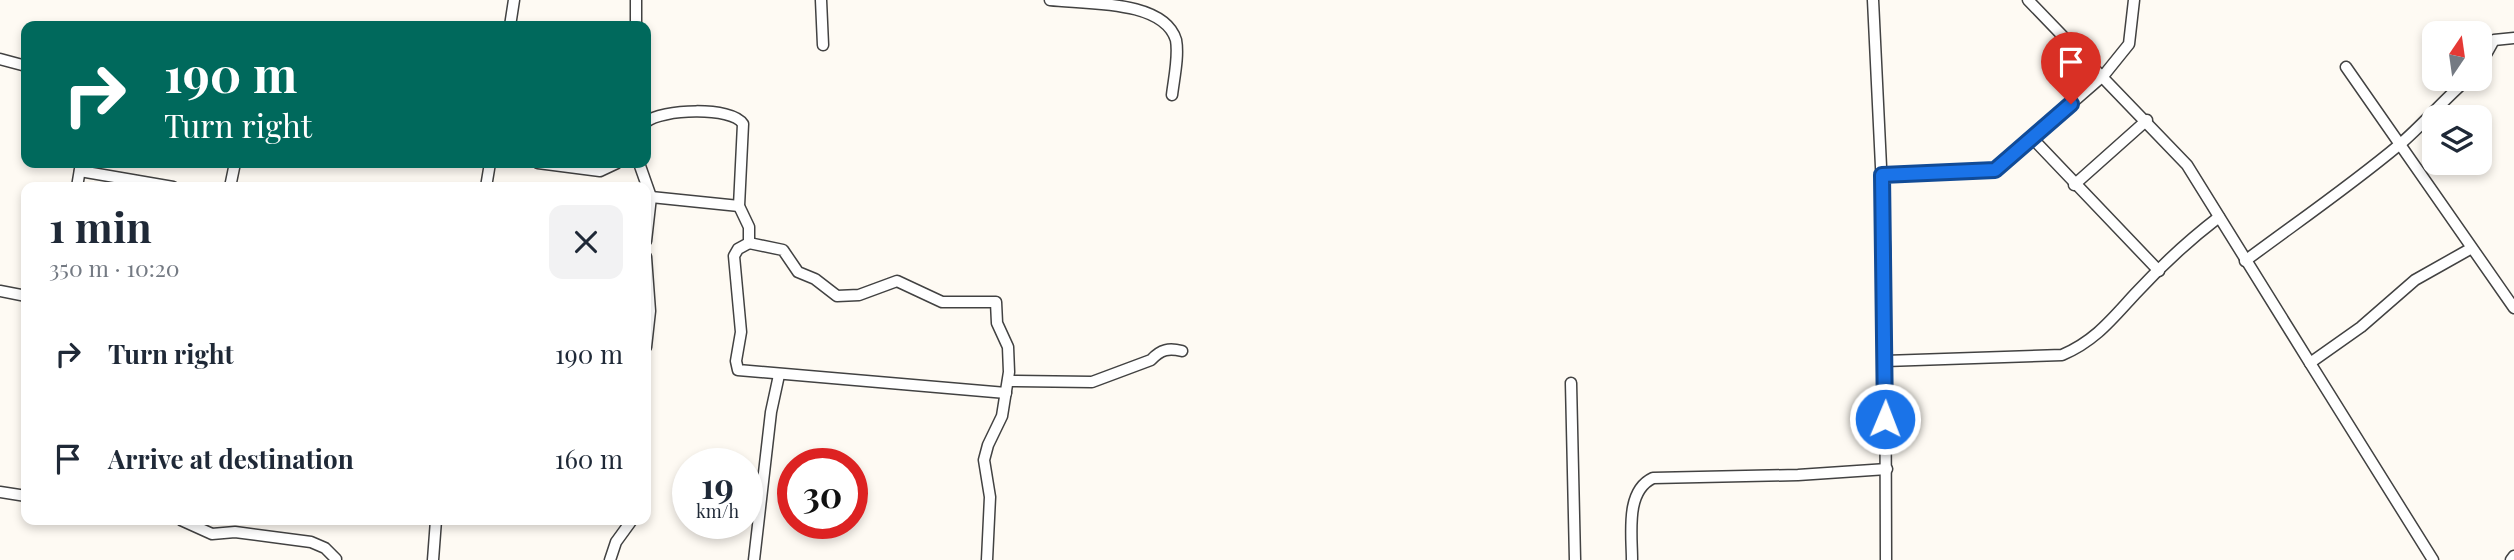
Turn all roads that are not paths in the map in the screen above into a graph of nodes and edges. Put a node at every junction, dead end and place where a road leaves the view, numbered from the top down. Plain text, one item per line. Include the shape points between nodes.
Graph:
1 (514, 0) edge
2 (636, 0) edge
3 (821, 0) edge
4 (1050, 0) edge
5 (1873, 0) edge
6 (2028, 0) edge
7 (2134, 0) edge
8 (511, 21) edge
9 (636, 21) edge
10 (2514, 38) edge
11 (2492, 44) edge
12 (823, 45) dead end
13 (0, 59) edge
14 (21, 65) edge
15 (2346, 67) dead end
16 (2104, 75) junction
17 (2453, 91) edge
18 (1172, 94) dead end
19 (651, 119) edge
20 (2147, 120) junction
21 (2033, 139) junction
22 (2400, 145) junction
23 (86, 168) edge
24 (577, 168) edge
25 (606, 168) edge
26 (1882, 175) junction
27 (150, 182) edge
28 (2074, 185) junction
29 (651, 197) edge
30 (739, 206) junction
31 (2219, 217) junction
32 (749, 243) junction
33 (2470, 248) junction
34 (2245, 261) junction
35 (2159, 271) junction
36 (0, 291) edge
37 (21, 295) edge
38 (2514, 308) edge
39 (1182, 351) dead end
40 (1885, 361) junction
41 (2310, 363) junction
42 (779, 375) junction
43 (1008, 381) junction
44 (1571, 383) dead end
45 (1006, 393) junction
46 (1887, 469) junction
47 (0, 492) edge
48 (21, 495) edge
49 (192, 525) edge
50 (436, 525) edge
51 (628, 525) edge
52 (339, 560) edge
53 (433, 560) edge
54 (610, 560) edge
55 (754, 560) edge
56 (987, 560) edge
57 (1574, 560) edge
58 (1632, 560) edge
59 (1886, 560) edge
60 (2433, 560) edge

1 - 8 street
2 - 9 street
3 - 12 street
4 - 18 street via 1147,8 1164,18 1176,42
5 - 26 street
6 - 16 street
7 - 16 street via 2129,44
10 - 11 street
13 - 14 street
15 - 22 street
16 - 20 street
16 - 21 street
17 - 22 street
19 - 30 street via 659,114 696,112 733,114 740,119
20 - 28 street
20 - 31 street via 2187,165
21 - 26 street via 1995,170
21 - 28 street
22 - 33 street
22 - 34 street
23 - 27 street
24 - 25 street
26 - 40 street
28 - 35 street
29 - 30 street
30 - 32 street via 749,227
31 - 34 street
31 - 35 street
32 - 42 street via 734,256 741,332 736,367
32 - 43 street via 783,250 798,272 837,296 859,295 897,281 942,302 996,302 997,323 1008,347
33 - 38 street
33 - 41 street via 2415,281
34 - 41 street
35 - 40 street via 2109,325 2080,348 2062,355
36 - 37 street
39 - 43 street via 1158,352 1151,360 1092,382
40 - 46 street
41 - 60 street
42 - 45 street
42 - 55 street
43 - 45 street
44 - 57 street
45 - 56 street via 985,460
46 - 58 street via 1653,478 1638,490 1633,505
46 - 59 street
47 - 48 street
49 - 52 street via 212,534 235,532 311,542
50 - 53 street
51 - 54 street

